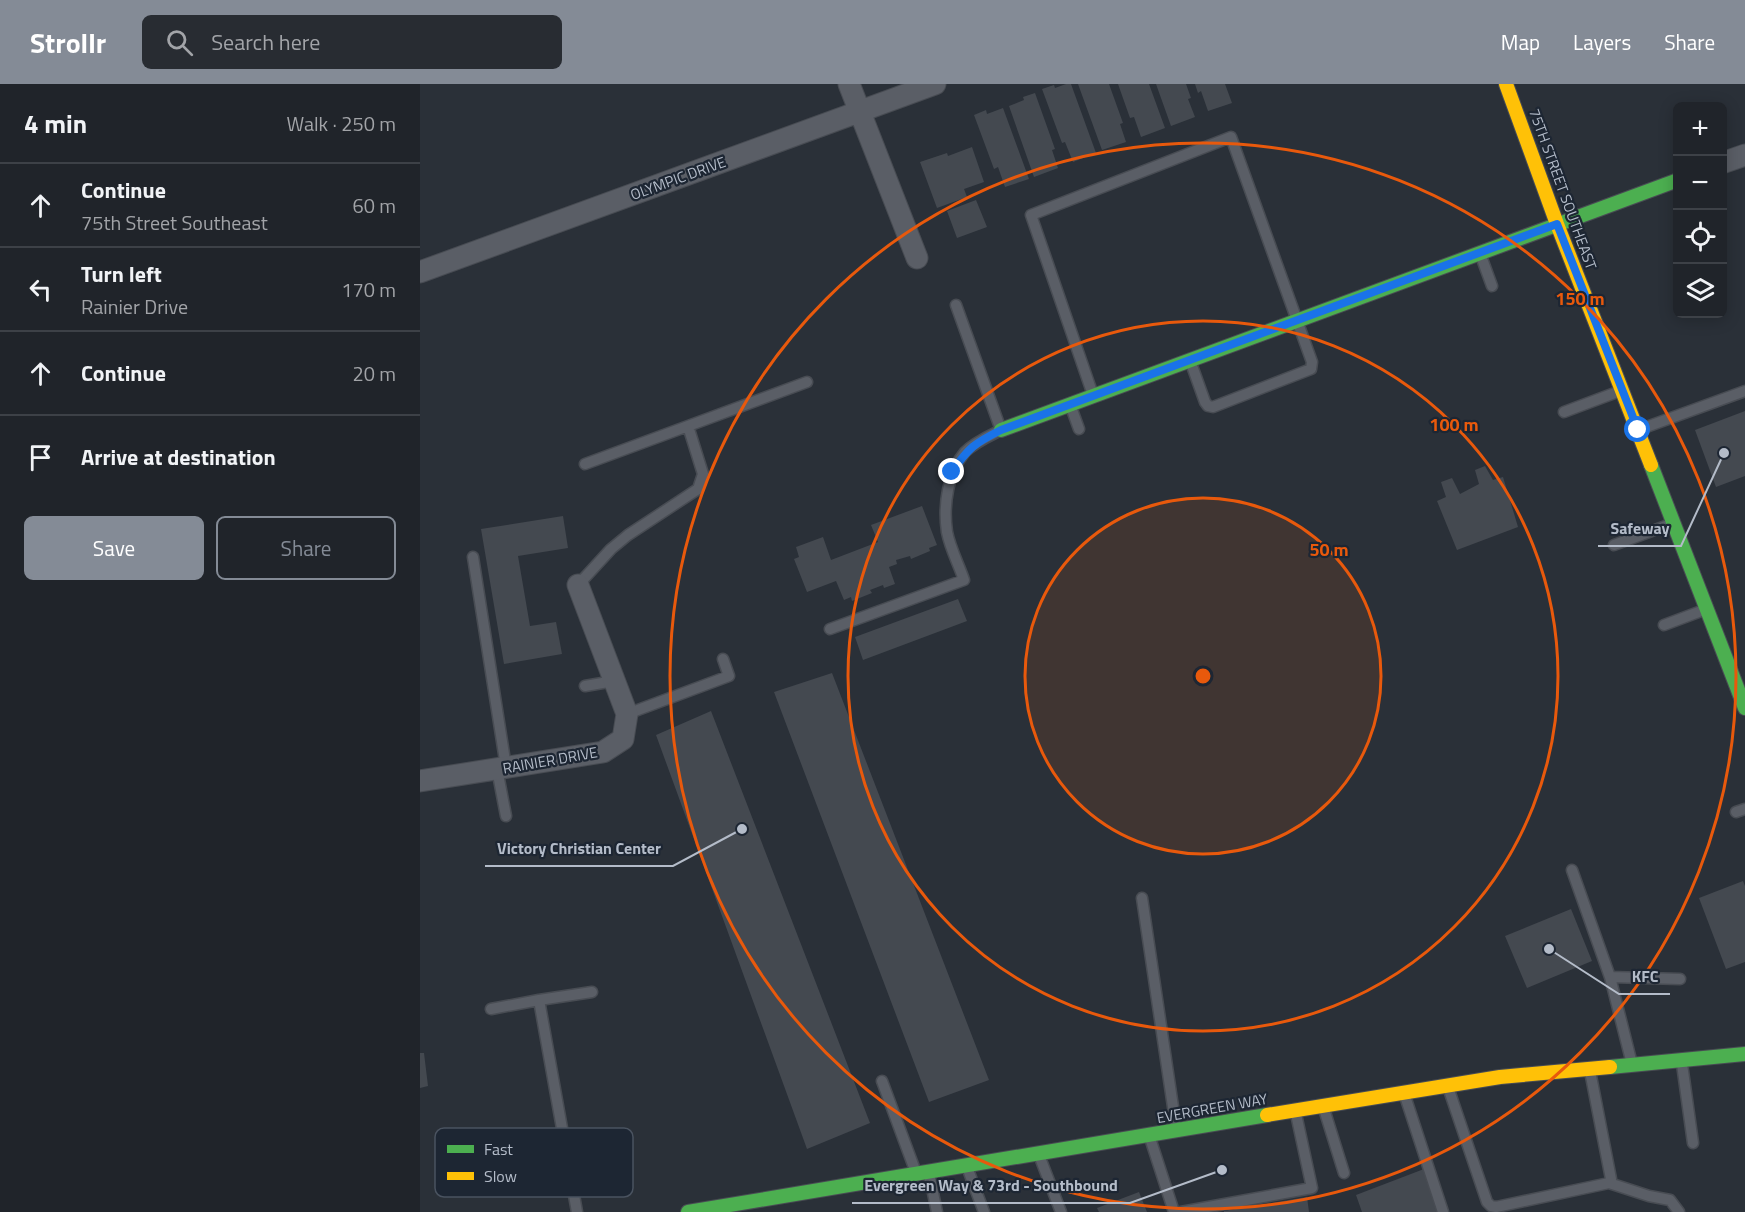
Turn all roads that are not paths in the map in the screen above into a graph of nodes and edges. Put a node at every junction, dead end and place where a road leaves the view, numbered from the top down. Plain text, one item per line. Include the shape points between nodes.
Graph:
1 (849, 84) edge
2 (935, 84) edge
3 (1506, 84) edge
4 (860, 112) junction
5 (1745, 155) edge
6 (1727, 161) edge
7 (1673, 181) edge
8 (1557, 224) junction
9 (1480, 252) junction
10 (917, 258) dead end
11 (420, 272) edge
12 (1492, 286) dead end
13 (956, 305) dead end
14 (1297, 320) junction
15 (1190, 360) junction
16 (807, 382) dead end
17 (1623, 390) junction
18 (1745, 391) edge
19 (1093, 395) junction
20 (1070, 404) junction
21 (1564, 412) dead end
22 (688, 426) junction
23 (1079, 429) dead end
24 (1001, 430) junction
25 (1638, 430) junction
26 (585, 464) dead end
27 (1674, 522) junction
28 (1614, 545) dead end
29 (473, 557) dead end
30 (578, 585) joint
31 (1707, 609) junction
32 (1664, 625) dead end
33 (830, 629) dead end
34 (723, 659) dead end
35 (614, 681) junction
36 (585, 686) dead end
37 (1742, 689) edge
38 (1745, 708) edge
39 (627, 714) junction
40 (501, 768) junction
41 (420, 781) edge
42 (506, 816) dead end
43 (1572, 870) dead end
44 (1142, 898) dead end
45 (1610, 977) junction
46 (1680, 979) dead end
47 (592, 992) dead end
48 (539, 1000) junction
49 (490, 1009) dead end
50 (1745, 1054) edge
51 (1682, 1060) junction
52 (1631, 1063) junction
53 (1590, 1068) junction
54 (882, 1081) dead end
55 (1448, 1087) junction
56 (1404, 1093) junction
57 (1323, 1106) junction
58 (1295, 1110) junction
59 (562, 1128) edge
60 (1176, 1131) junction
61 (1149, 1135) junction
62 (1693, 1143) dead end
63 (1038, 1152) junction
64 (966, 1164) junction
65 (922, 1172) junction
66 (1344, 1173) dead end
67 (1610, 1183) junction
68 (574, 1197) edge
69 (742, 1208) edge
70 (712, 1210) edge
71 (577, 1212) edge
72 (688, 1212) edge
73 (937, 1212) edge
74 (984, 1212) edge
75 (1061, 1212) edge
76 (1174, 1212) edge
77 (1181, 1212) edge
78 (1443, 1212) edge
79 (1679, 1212) edge

1 - 4 street
2 - 4 street, OLYMPIC DRIVE
3 - 8 street, 75TH STREET SOUTHEAST
4 - 10 street
4 - 11 street, OLYMPIC DRIVE
5 - 6 street
7 - 8 street
8 - 9 street
8 - 17 street, 75TH STREET SOUTHEAST
9 - 12 lane
9 - 14 street
13 - 24 lane
14 - 15 street
14 - 15 lane via 1311,369 1224,403 1208,406
14 - 19 lane via 1231,137 1031,215
15 - 19 street
16 - 22 lane
17 - 21 lane
17 - 25 street, 75TH STREET SOUTHEAST
18 - 25 lane
19 - 20 street
20 - 23 lane
20 - 24 street
22 - 26 lane
22 - 30 lane via 704,474 698,489 628,535
24 - 33 lane via 976,443 952,472 947,531 964,580
25 - 27 street, 75TH STREET SOUTHEAST
27 - 28 lane
27 - 31 street, 75TH STREET SOUTHEAST
29 - 40 lane
30 - 35 street
31 - 32 lane
31 - 37 street, 75TH STREET SOUTHEAST
34 - 39 lane via 729,676
35 - 36 lane
35 - 39 street
37 - 38 street, 75TH STREET SOUTHEAST
39 - 40 street, RAINIER DRIVE via 623,739 603,752
40 - 41 street, RAINIER DRIVE
40 - 42 lane
43 - 45 lane
44 - 60 lane
45 - 46 lane
45 - 52 lane
47 - 48 lane
48 - 49 lane
48 - 59 lane
50 - 51 street, EVERGREEN WAY
51 - 52 street, EVERGREEN WAY
51 - 62 lane
52 - 53 street, EVERGREEN WAY
53 - 55 street, EVERGREEN WAY via 1500,1077
53 - 67 lane
54 - 65 lane
55 - 56 street, EVERGREEN WAY
55 - 67 lane via 1486,1202 1491,1206
56 - 57 street, EVERGREEN WAY
56 - 78 lane
57 - 58 street, EVERGREEN WAY
57 - 66 lane
58 - 60 street, EVERGREEN WAY
58 - 77 lane via 1312,1188
60 - 61 street, EVERGREEN WAY
61 - 63 street, EVERGREEN WAY
61 - 76 lane
63 - 64 street, EVERGREEN WAY
63 - 75 lane
64 - 65 street, EVERGREEN WAY
64 - 74 lane
65 - 69 street, EVERGREEN WAY
65 - 73 lane
67 - 79 lane via 1670,1200
68 - 71 lane
69 - 70 street, EVERGREEN WAY
70 - 72 street, EVERGREEN WAY

